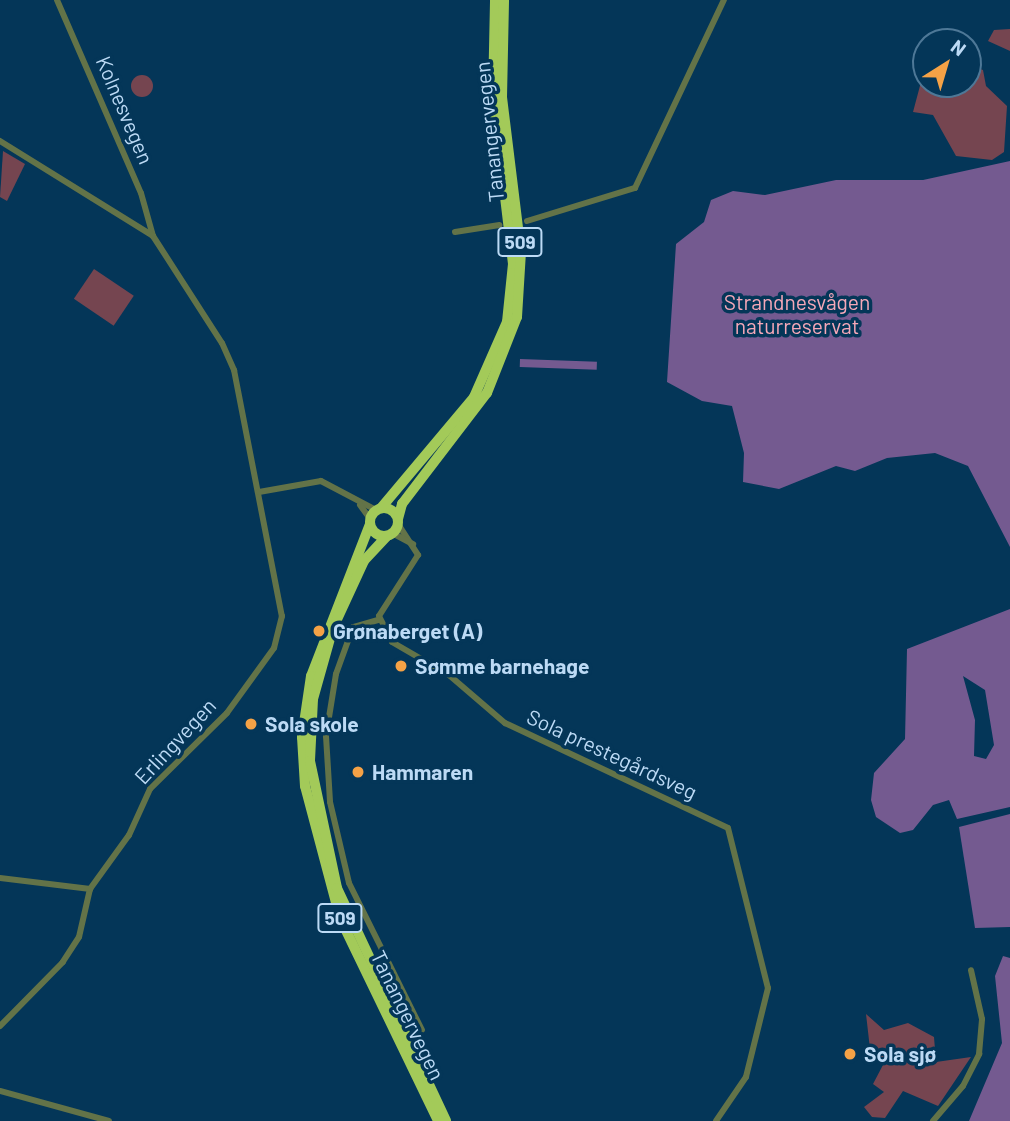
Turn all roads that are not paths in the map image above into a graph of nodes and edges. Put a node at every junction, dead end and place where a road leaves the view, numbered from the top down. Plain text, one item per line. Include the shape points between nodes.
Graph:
1 (57, 0) edge
2 (495, 0) edge
3 (504, 0) edge
4 (724, 0) edge
5 (0, 141) edge
6 (527, 221) dead end
7 (499, 225) dead end
8 (455, 232) dead end
9 (153, 236) junction
10 (259, 492) junction
11 (374, 515) junction
12 (394, 528) junction
13 (378, 620) junction
14 (0, 878) edge
15 (90, 888) junction
16 (971, 970) dead end
17 (0, 1026) edge
18 (422, 1030) dead end
19 (0, 1091) edge
20 (108, 1121) edge
21 (438, 1121) edge
22 (446, 1121) edge
23 (716, 1121) edge
24 (933, 1121) edge

1 - 9 street, Kolnesvegen via 141,193
2 - 11 highway, Tanangervegen / 509 via 493,97 513,264 507,322 474,397 401,492
3 - 12 highway, Tanangervegen / 509 via 500,79 522,269 516,324 487,393 402,504
4 - 6 street via 635,188
5 - 9 street
7 - 8 street
9 - 10 street, Erlingvegen via 232,360
10 - 11 street via 321,481
10 - 15 street, Erlingvegen via 282,616 279,640 219,722 150,789 122,845
11 - 12 highway
11 - 12 highway
11 - 21 highway, Tanangervegen / 509 via 311,676 302,737 305,786 337,909
12 - 13 street via 414,545 415,567
12 - 22 highway, Tanangervegen / 509 via 364,562 334,628 313,699 310,761 337,888
13 - 18 street via 353,627 336,674 326,736 330,802 349,883
13 - 23 street, Sola prestegårdsveg via 392,642 449,675 505,723 728,828 768,988 746,1077
14 - 15 street
15 - 17 street, Erlingvegen via 75,944 50,979
16 - 24 street via 982,1019 979,1054 963,1086
19 - 20 street

